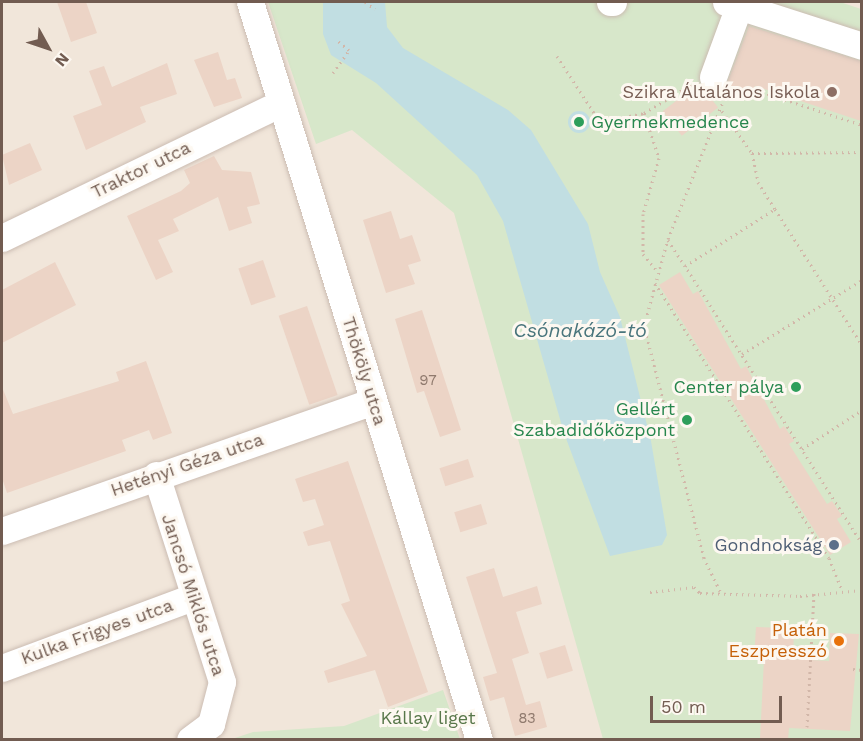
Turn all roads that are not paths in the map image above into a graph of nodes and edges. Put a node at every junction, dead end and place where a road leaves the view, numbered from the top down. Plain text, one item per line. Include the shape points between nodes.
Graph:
1 (250, 2) edge
2 (733, 4) edge
3 (861, 46) edge
4 (720, 82) road end
5 (281, 103) junction
6 (2, 238) edge
7 (373, 401) junction
8 (156, 475) junction
9 (2, 531) edge
10 (193, 597) junction
11 (2, 668) edge
12 (190, 740) edge
13 (479, 740) edge

1 - 5 street, Thököly utca
2 - 3 street
2 - 4 street
5 - 6 street, Traktor utca
5 - 7 street, Thököly utca
7 - 8 street, Hetényi Géza utca
7 - 13 street, Thököly utca
8 - 9 street, Hetényi Géza utca
8 - 10 street, Jancsó Miklós utca
10 - 11 street, Kulka Frigyes utca
10 - 12 street, Jancsó Miklós utca via 222,682 211,724

